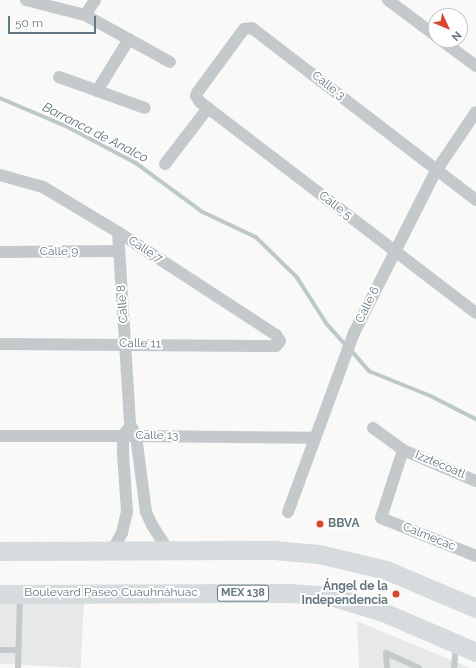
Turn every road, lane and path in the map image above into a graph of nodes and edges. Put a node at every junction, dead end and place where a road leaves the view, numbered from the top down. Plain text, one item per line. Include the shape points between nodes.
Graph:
1 (26, 0) edge
2 (95, 0) edge
3 (388, 0) edge
4 (85, 15) junction
5 (428, 30) edge
6 (129, 39) junction
7 (452, 48) edge
8 (170, 62) dead end
9 (476, 66) edge
10 (59, 77) dead end
11 (97, 91) junction
12 (196, 96) joint
13 (145, 108) dead end
14 (208, 108) junction
15 (476, 112) edge
16 (165, 164) dead end
17 (436, 171) junction
18 (0, 175) edge
19 (476, 200) edge
20 (118, 232) junction
21 (119, 251) junction
22 (0, 252) edge
23 (394, 252) junction
24 (476, 313) edge
25 (279, 342) joint
26 (0, 344) edge
27 (126, 344) junction
28 (130, 424) junction
29 (373, 428) dead end
30 (0, 436) edge
31 (136, 436) junction
32 (123, 437) junction
33 (315, 438) junction
34 (403, 450) junction
35 (476, 481) edge
36 (288, 512) dead end
37 (168, 550) junction
38 (0, 551) edge
39 (112, 551) junction
40 (476, 556) edge
41 (0, 594) edge
42 (20, 594) junction
43 (476, 608) edge
44 (456, 643) junction
45 (0, 650) edge
46 (18, 650) junction
47 (476, 652) edge
48 (18, 668) edge
49 (387, 668) edge
50 (419, 668) edge
51 (454, 668) edge

1 - 4 street
2 - 4 street
3 - 5 street
4 - 6 street
6 - 8 street
6 - 11 street
7 - 9 street
10 - 11 street
11 - 13 street
12 - 14 street, Calle 5
12 - 17 street, Calle 3 via 244,29 252,28
14 - 16 street
14 - 23 street, Calle 5
15 - 17 street, Calle 6
17 - 19 street, Calle 3
17 - 23 street, Calle 6
18 - 20 street, Calle 7 via 43,187
20 - 21 street, Calle 8
20 - 25 street, Calle 7 via 276,335
21 - 22 street, Calle 9
21 - 27 street, Calle 8
23 - 24 street, Calle 5
23 - 33 street, Calle 6 via 354,334
25 - 27 street, Calle 11 via 276,346
26 - 27 street, Calle 11
27 - 28 street, Calle 8
28 - 31 street, Calle 8
28 - 32 street
29 - 34 street, Izztecoatl
30 - 32 street, Calle 13
31 - 32 street, Calle 13
31 - 33 street, Calle 13
31 - 37 street, Calle 8 via 146,512
32 - 39 street via 127,511 122,533
33 - 36 street, Calle 6
34 - 35 street, Izztecoatl
34 - 40 street, Calmecac via 382,518
37 - 39 main road
37 - 43 main road via 274,550 319,554 386,570
38 - 39 main road
41 - 42 main road, Boulevard Paseo Cuauhnáhuac / MEX 138
42 - 44 main road, Boulevard Paseo Cuauhnáhuac / MEX 138 via 290,593 330,596 383,612
42 - 46 lane
44 - 47 main road, Boulevard Paseo Cuauhnáhuac / MEX 138
44 - 51 lane
45 - 46 lane
46 - 48 lane
49 - 50 lane via 386,653

